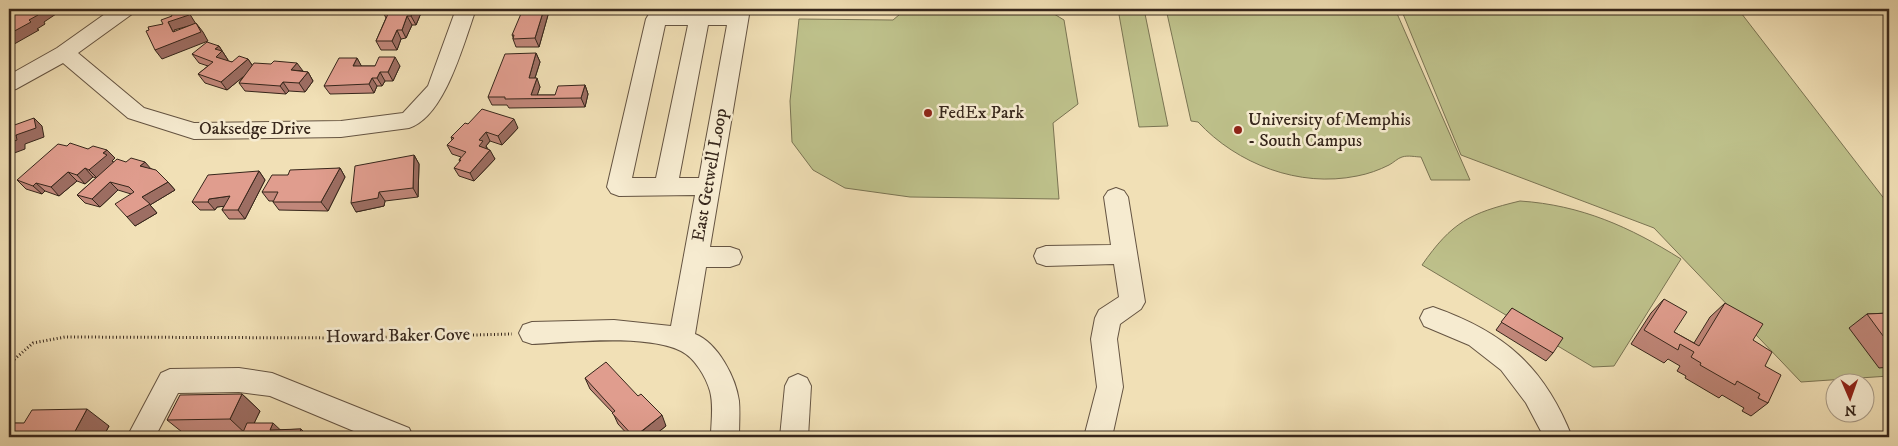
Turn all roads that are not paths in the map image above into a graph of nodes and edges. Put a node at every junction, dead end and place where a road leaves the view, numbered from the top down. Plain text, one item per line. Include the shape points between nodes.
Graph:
1 (126, 9) edge
2 (466, 9) edge
3 (739, 13) edge
4 (704, 16) edge
5 (64, 54) junction
6 (9, 84) edge
7 (708, 186) junction
8 (666, 187) junction
9 (1116, 197) dead end
10 (1126, 254) junction
11 (1046, 256) dead end
12 (730, 257) dead end
13 (696, 258) junction
14 (1433, 318) dead end
15 (532, 333) road end
16 (681, 340) junction
17 (798, 386) dead end
18 (364, 430) edge
19 (141, 437) edge
20 (399, 437) edge
21 (726, 437) edge
22 (794, 437) edge
23 (1098, 437) edge
24 (1558, 437) edge

1 - 5 street
2 - 5 street, Oaksedge Drive via 437,89 409,120 341,129 194,131 136,113
3 - 4 street
3 - 7 street, East Getwell Loop
4 - 8 street
4 - 8 street via 656,19 619,188
5 - 6 street
7 - 8 street
7 - 13 street, East Getwell Loop
9 - 10 street
10 - 11 street
10 - 23 street via 1132,302 1108,318 1104,339 1110,387
12 - 13 street
13 - 16 street, East Getwell Loop
14 - 24 street via 1470,333 1504,355 1539,400
15 - 16 street via 618,331
16 - 21 street via 692,344 711,364 725,397
17 - 22 street
18 - 19 street via 272,385 238,380 170,381
18 - 20 street

